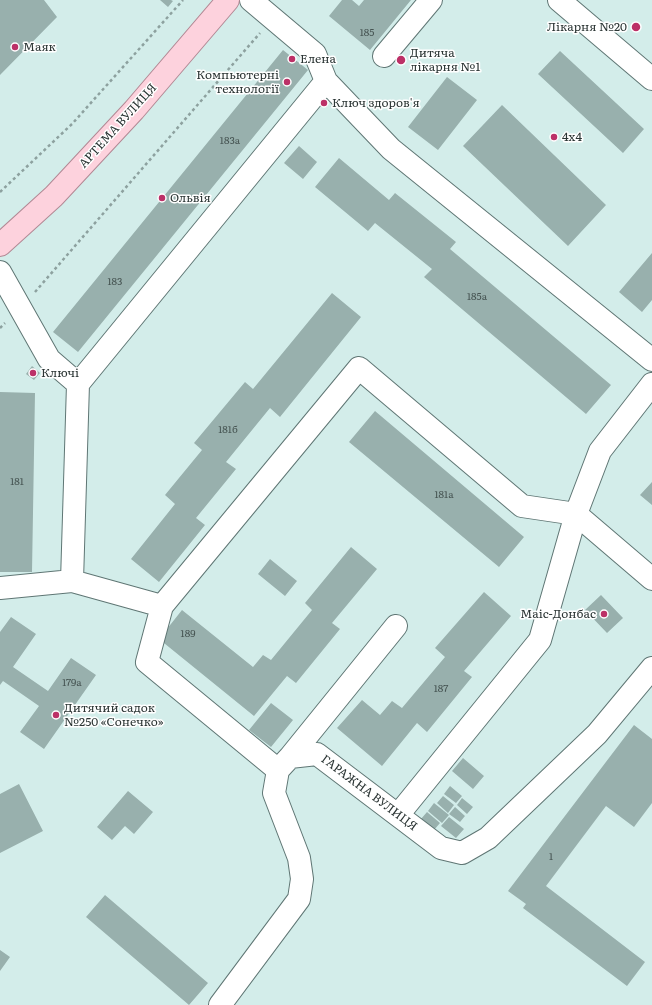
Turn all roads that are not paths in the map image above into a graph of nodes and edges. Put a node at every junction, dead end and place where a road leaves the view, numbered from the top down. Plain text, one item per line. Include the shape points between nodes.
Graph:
1 (228, 0) edge
2 (251, 0) edge
3 (431, 0) edge
4 (566, 2) edge
5 (384, 56) dead end
6 (652, 79) edge
7 (326, 81) junction
8 (0, 245) edge
9 (0, 272) edge
10 (652, 360) edge
11 (78, 384) junction
12 (652, 384) edge
13 (576, 514) junction
14 (652, 579) edge
15 (72, 581) junction
16 (0, 588) edge
17 (162, 606) junction
18 (396, 626) dead end
19 (652, 668) edge
20 (284, 763) junction
21 (398, 815) junction
22 (220, 1005) edge

1 - 8 main road, АРТЕМА ВУЛИЦЯ via 134,110 54,196
2 - 7 street via 315,54
3 - 5 street
4 - 6 street
7 - 10 street via 391,149
7 - 11 street
9 - 11 street via 49,359
11 - 15 street
12 - 13 street via 600,451
13 - 14 street
13 - 17 street via 522,506 359,368
13 - 21 street via 540,640
15 - 16 street
15 - 17 street
17 - 20 street via 147,662
18 - 20 street
19 - 21 street, ГАРАЖНА ВУЛИЦЯ via 597,734 488,838 462,853 442,848
20 - 21 street, ГАРАЖНА ВУЛИЦЯ via 317,754
20 - 22 street via 274,792 299,858 302,879 299,899

